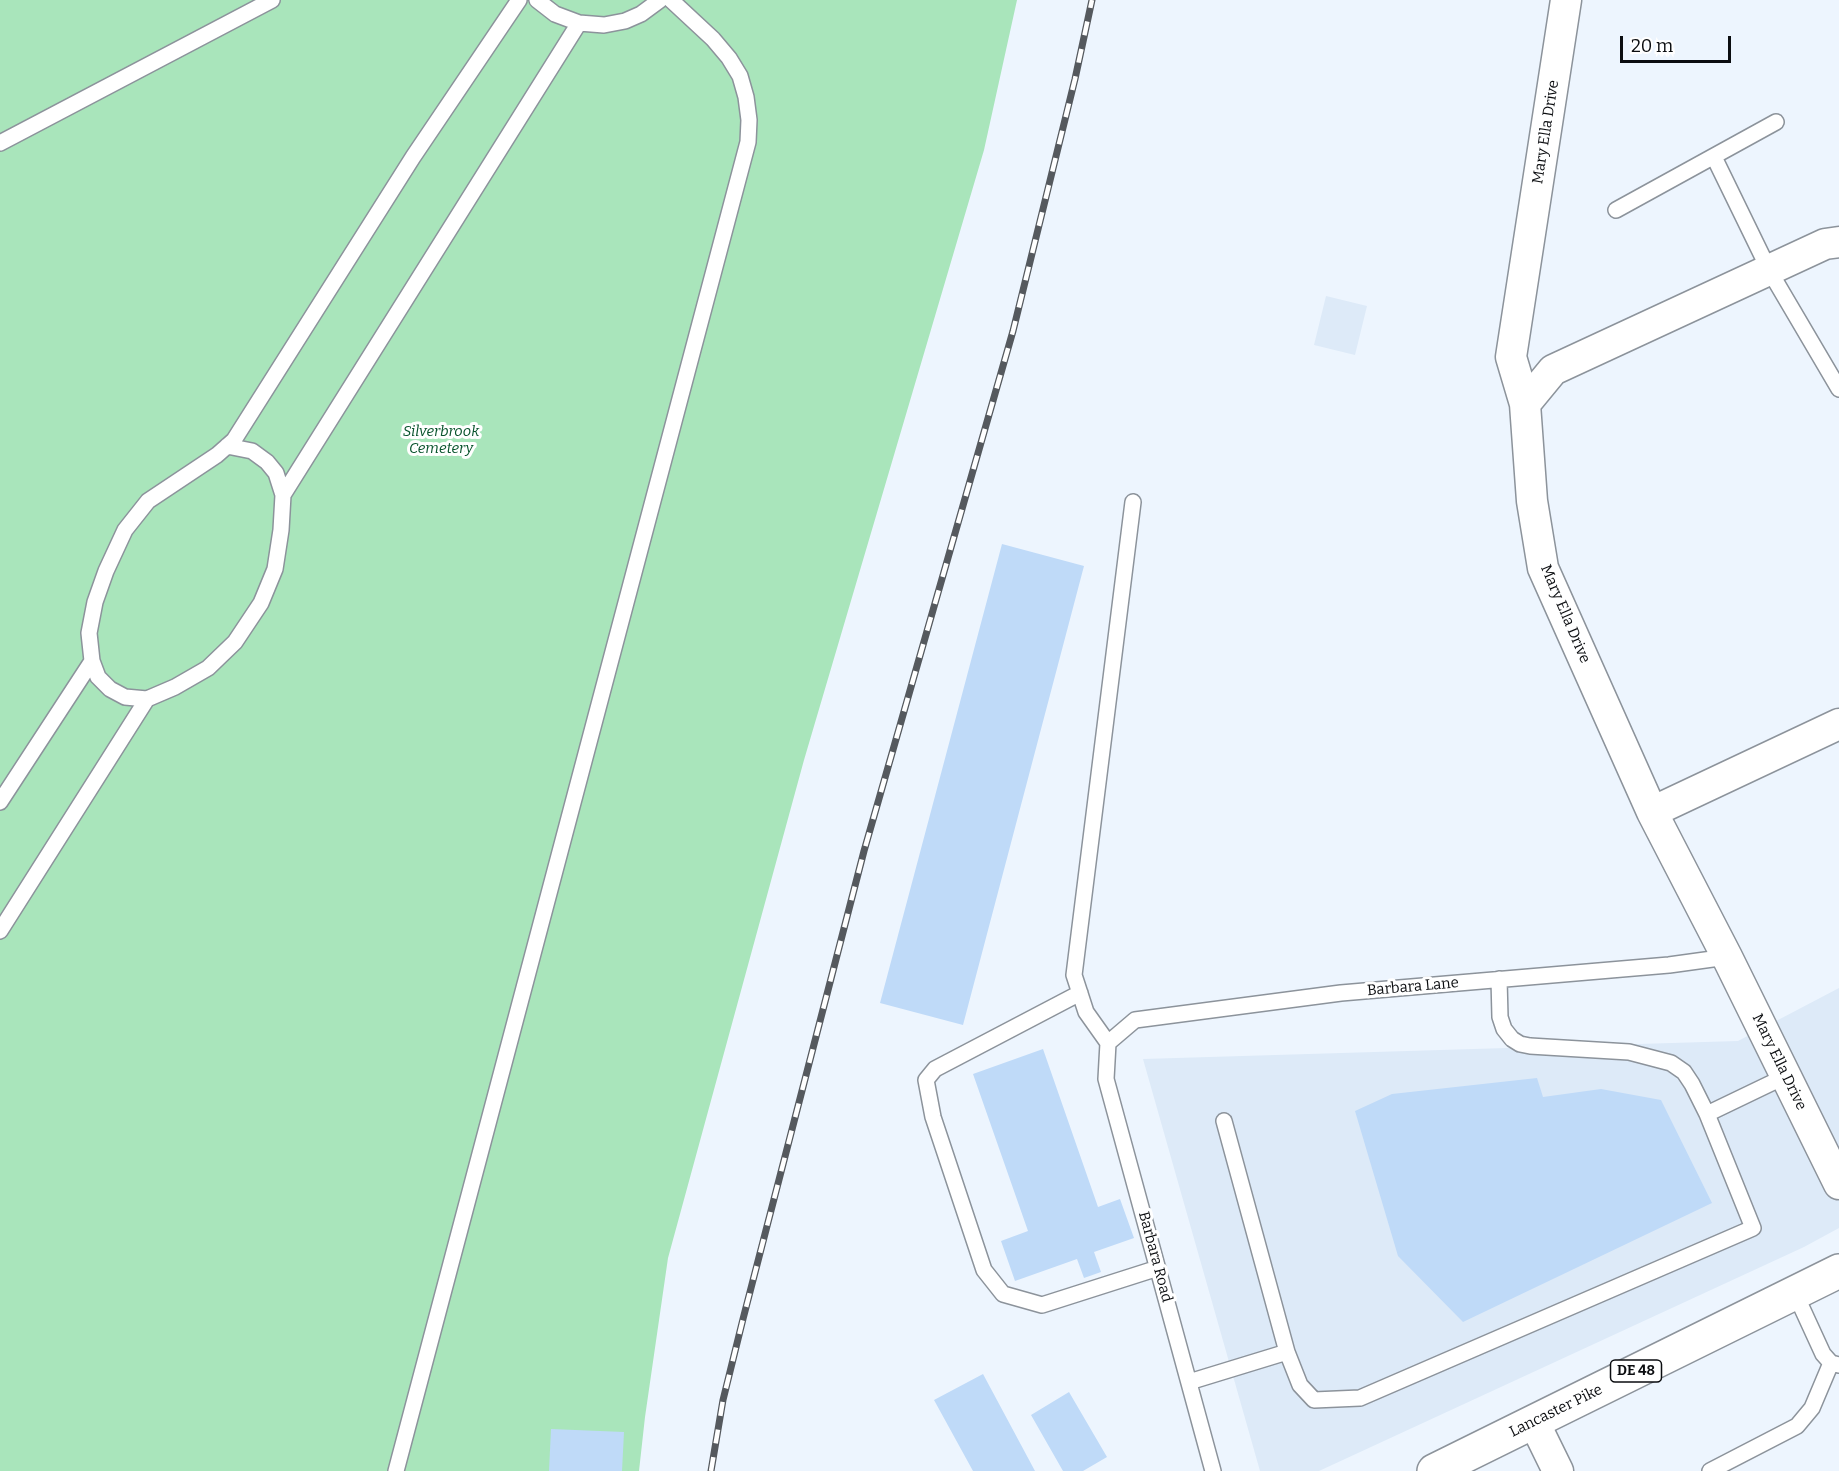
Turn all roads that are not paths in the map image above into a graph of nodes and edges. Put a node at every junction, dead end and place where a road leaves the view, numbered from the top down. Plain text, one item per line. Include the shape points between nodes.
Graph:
1 (272, 0) edge
2 (519, 0) edge
3 (537, 0) edge
4 (660, 0) edge
5 (671, 0) edge
6 (1566, 0) edge
7 (579, 23) junction
8 (1776, 122) dead end
9 (0, 144) edge
10 (1714, 157) junction
11 (1616, 210) dead end
12 (1839, 242) edge
13 (1769, 270) junction
14 (1839, 389) edge
15 (1525, 404) junction
16 (227, 446) junction
17 (283, 495) junction
18 (1133, 502) dead end
19 (92, 661) junction
20 (147, 699) junction
21 (1839, 724) edge
22 (0, 802) edge
23 (1652, 812) junction
24 (0, 931) edge
25 (1727, 957) junction
26 (1499, 979) junction
27 (1080, 993) junction
28 (1108, 1042) junction
29 (1786, 1076) junction
30 (1707, 1114) junction
31 (1224, 1121) dead end
32 (1839, 1184) edge
33 (1158, 1268) junction
34 (1839, 1272) edge
35 (1795, 1293) junction
36 (1287, 1352) junction
37 (1835, 1364) edge
38 (1189, 1382) junction
39 (1534, 1422) junction
40 (396, 1471) edge
41 (1213, 1471) edge
42 (1434, 1471) edge
43 (1558, 1471) edge
44 (1710, 1471) edge

1 - 9 lane
2 - 16 lane
3 - 7 lane via 555,14
4 - 7 lane via 625,21 604,25
5 - 40 lane via 713,39 740,76 748,108 748,142
6 - 15 street, Mary Ella Drive via 1511,357
7 - 17 lane
8 - 10 lane
10 - 11 lane
10 - 13 lane
12 - 13 street via 1825,244
13 - 14 lane
13 - 15 street via 1553,370
15 - 23 street, Mary Ella Drive via 1532,501 1543,568
16 - 17 lane via 252,451 267,462 276,473
16 - 19 lane via 148,501 125,530 95,602 89,633
17 - 20 lane via 275,569 261,603 235,642 208,668
18 - 27 lane via 1074,975
19 - 20 lane via 98,677 110,689 125,698
19 - 22 lane
20 - 24 lane
21 - 23 street
23 - 25 street, Mary Ella Drive
25 - 26 lane, Barbara Lane
25 - 29 street, Mary Ella Drive
26 - 28 lane, Barbara Lane via 1341,993 1135,1020
26 - 30 lane via 1500,1017 1512,1039 1530,1046 1629,1052 1671,1063 1684,1072
27 - 28 lane via 1086,1012
27 - 33 lane via 935,1069 926,1080 933,1117 984,1270 1003,1294 1041,1305
28 - 33 lane, Barbara Road via 1106,1079
29 - 30 lane
29 - 32 street, Mary Ella Drive
30 - 36 lane via 1753,1228 1360,1398 1314,1400 1300,1385
31 - 36 lane
33 - 38 lane, Barbara Road
34 - 35 main road, Lancaster Pike / DE 48
35 - 37 lane via 1823,1354
35 - 39 main road, Lancaster Pike / DE 48
36 - 38 lane
37 - 44 lane via 1812,1408 1797,1426
38 - 41 lane, Barbara Road
39 - 42 main road, Lancaster Pike / DE 48
39 - 43 street

